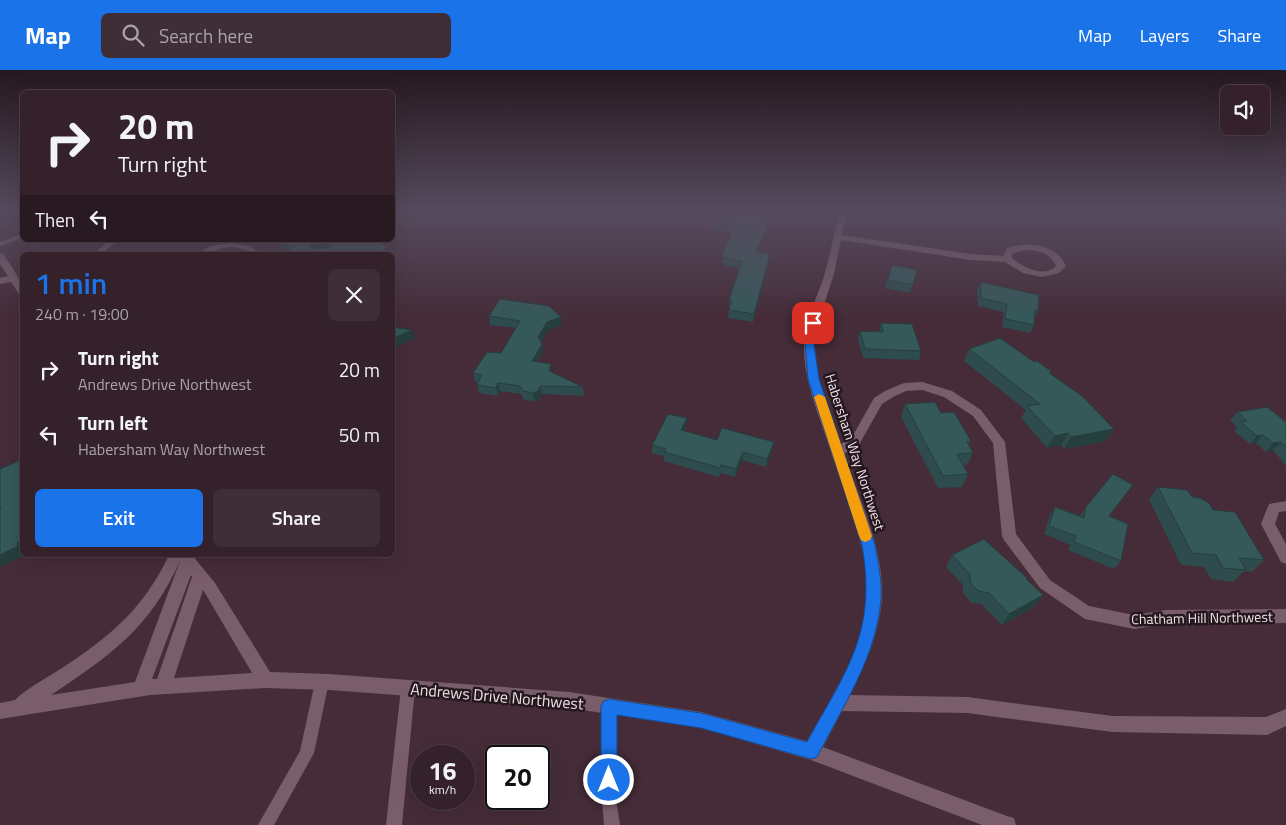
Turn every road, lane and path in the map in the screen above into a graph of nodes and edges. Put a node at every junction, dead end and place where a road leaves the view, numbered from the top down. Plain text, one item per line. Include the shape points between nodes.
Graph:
1 (835, 248) edge
2 (913, 248) edge
3 (1017, 248) edge
4 (1037, 248) edge
5 (0, 256) edge
6 (1008, 259) junction
7 (14, 278) junction
8 (0, 281) edge
9 (20, 287) edge
10 (838, 452) junction
11 (1286, 506) edge
12 (183, 557) edge
13 (1286, 558) edge
14 (200, 576) junction
15 (1286, 616) edge
16 (265, 680) junction
17 (322, 682) junction
18 (163, 686) junction
19 (408, 688) junction
20 (140, 689) junction
21 (836, 703) junction
22 (609, 706) junction
23 (18, 707) junction
24 (0, 711) edge
25 (1286, 717) edge
26 (811, 751) junction
27 (266, 825) edge
28 (394, 825) edge
29 (612, 825) edge
30 (1007, 825) edge

1 - 10 street, Habersham Way Northwest via 810,344 813,379
2 - 6 street
3 - 6 street via 1010,250
4 - 6 street via 1055,255 1062,266 1059,270 1031,272
5 - 7 street
7 - 8 street
7 - 9 street
10 - 15 street, Chatham Hill Northwest via 856,440 878,401 889,394 904,387 922,386 948,394 977,413 999,442 1009,536 1045,584 1085,612 1134,622 1166,617
10 - 21 street, Habersham Way Northwest via 868,545 874,597 870,628 860,660
11 - 13 street via 1274,508 1268,524
12 - 14 street
12 - 20 street
12 - 23 street via 128,626 101,649
14 - 16 street
14 - 18 street
16 - 17 street, Andrews Drive Northwest
16 - 18 street, Andrews Drive Northwest
17 - 19 street, Andrews Drive Northwest
17 - 27 lane via 307,753
18 - 20 street, Andrews Drive Northwest
19 - 22 street, Andrews Drive Northwest
19 - 28 lane
20 - 23 street, Andrews Drive Northwest
21 - 25 street via 967,704 1113,724 1267,726
21 - 26 street, Habersham Way Northwest
22 - 26 street, Andrews Drive Northwest via 701,720
22 - 29 lane
23 - 24 street, Andrews Drive Northwest
26 - 30 street, Andrews Drive Northwest

